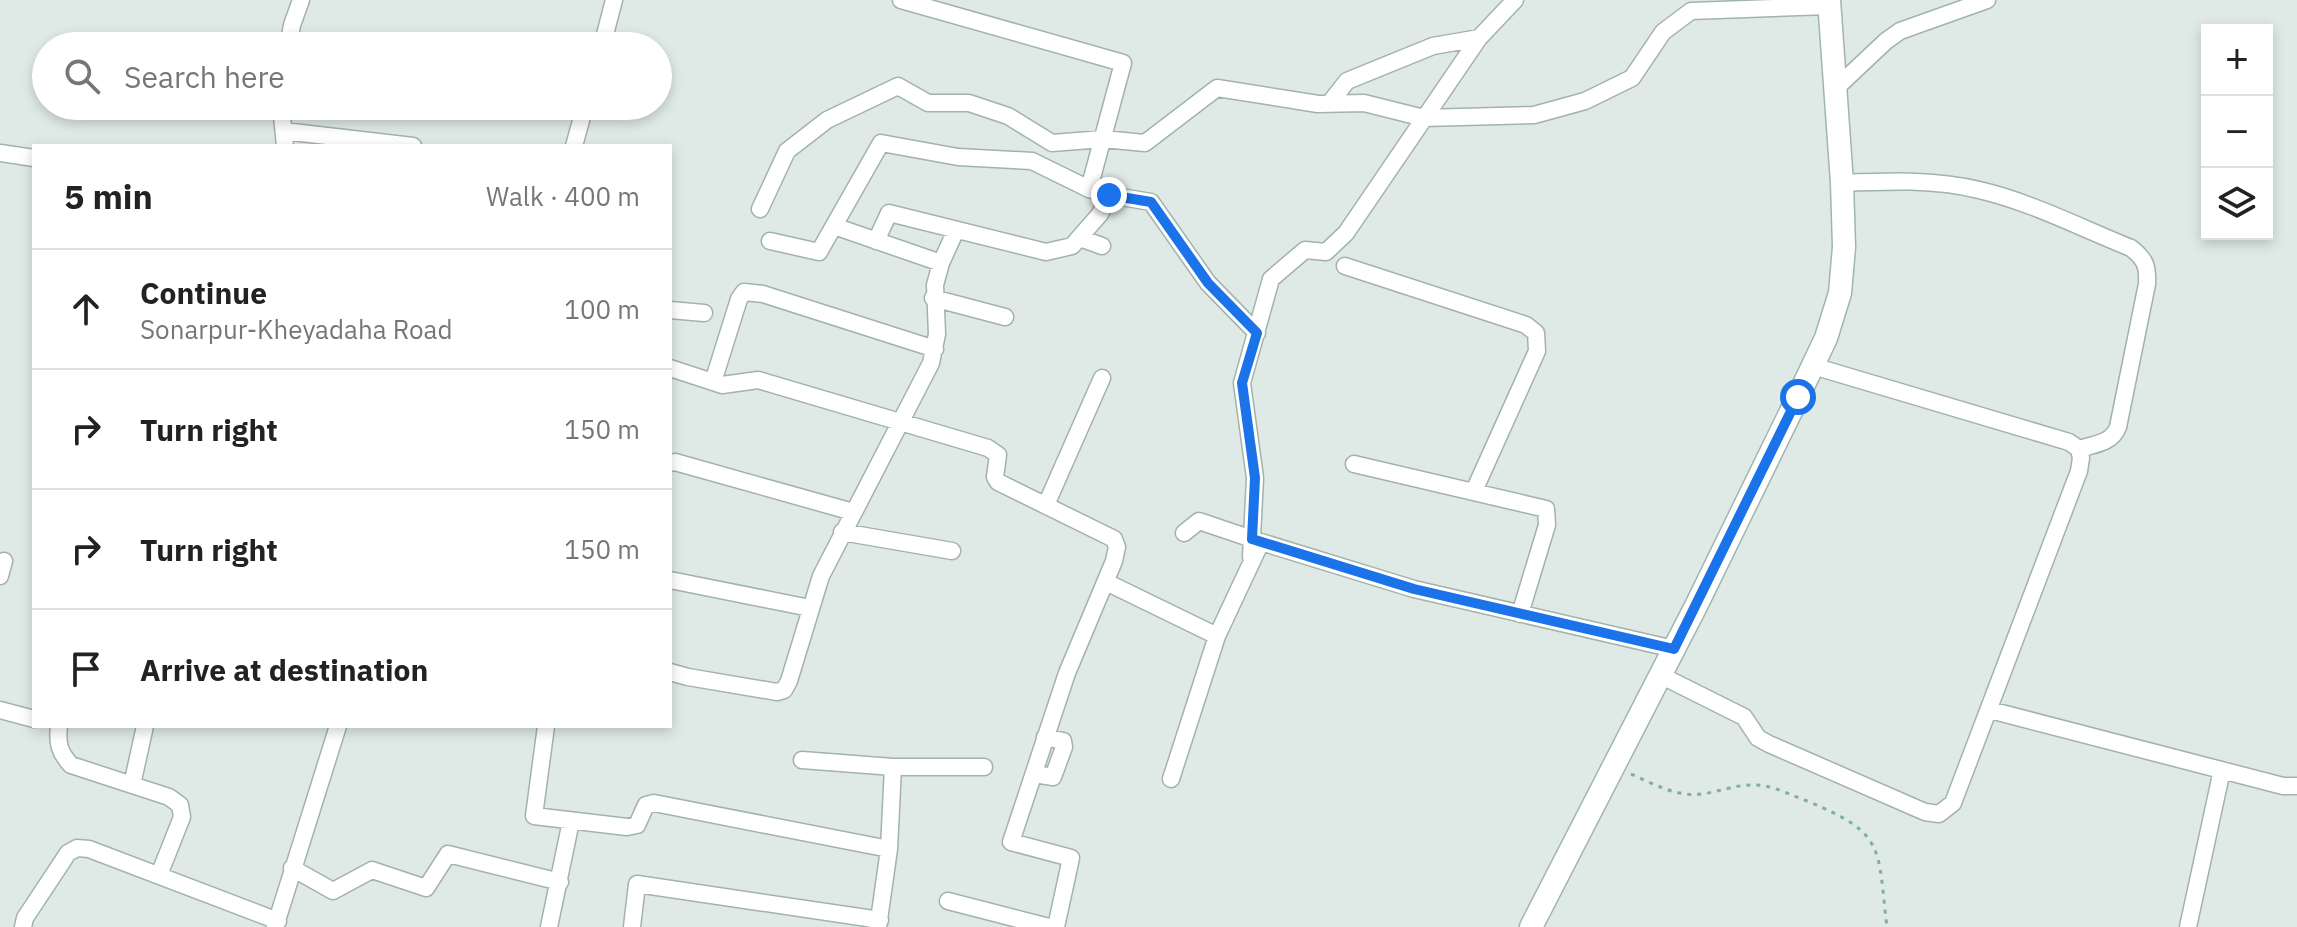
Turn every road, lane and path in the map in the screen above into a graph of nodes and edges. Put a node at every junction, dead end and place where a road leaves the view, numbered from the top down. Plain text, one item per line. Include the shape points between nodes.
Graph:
1 (301, 0) edge
2 (614, 0) edge
3 (901, 0) edge
4 (1515, 0) edge
5 (1987, 0) edge
6 (1829, 3) edge
7 (292, 32) edge
8 (606, 32) edge
9 (1479, 38) junction
10 (1835, 89) junction
11 (1329, 104) junction
12 (1424, 118) junction
13 (581, 120) edge
14 (284, 138) edge
15 (1103, 139) junction
16 (381, 144) edge
17 (575, 144) edge
18 (0, 153) edge
19 (32, 158) edge
20 (1842, 183) junction
21 (1089, 189) junction
22 (1109, 195) junction
23 (760, 209) dead end
24 (834, 226) junction
25 (956, 230) junction
26 (1080, 238) junction
27 (770, 241) dead end
28 (876, 241) junction
29 (1102, 246) dead end
30 (941, 263) junction
31 (1345, 266) dead end
32 (933, 298) junction
33 (672, 310) edge
34 (704, 313) dead end
35 (1005, 317) dead end
36 (1257, 333) junction
37 (935, 349) junction
38 (1813, 366) junction
39 (672, 369) edge
40 (1102, 378) dead end
41 (713, 382) junction
42 (900, 422) junction
43 (2079, 449) junction
44 (672, 463) edge
45 (1354, 464) dead end
46 (1474, 491) junction
47 (1046, 505) junction
48 (853, 512) junction
49 (842, 532) junction
50 (1184, 533) dead end
51 (1256, 540) junction
52 (952, 551) dead end
53 (672, 580) edge
54 (1106, 582) junction
55 (810, 608) junction
56 (1520, 614) junction
57 (1217, 636) junction
58 (1674, 649) junction
59 (672, 673) edge
60 (1660, 675) junction
61 (0, 710) edge
62 (1990, 710) junction
63 (32, 718) edge
64 (59, 728) edge
65 (145, 728) edge
66 (337, 728) edge
67 (546, 728) edge
68 (802, 760) dead end
69 (1613, 766) junction
70 (893, 767) junction
71 (984, 767) dead end
72 (2222, 770) junction
73 (1171, 779) dead end
74 (132, 785) junction
75 (2297, 786) edge
76 (571, 821) junction
77 (889, 849) junction
78 (292, 868) junction
79 (159, 875) junction
80 (560, 882) junction
81 (948, 901) dead end
82 (879, 923) edge
83 (276, 924) edge
84 (23, 927) edge
85 (549, 927) edge
86 (632, 927) edge
87 (1049, 927) edge
88 (1056, 927) edge
89 (1531, 927) edge
90 (1887, 927) edge
91 (2188, 927) edge

1 - 7 street
2 - 8 street
3 - 15 street via 1123,63
4 - 9 street
5 - 10 street via 1900,31
6 - 10 main road
6 - 12 street via 1691,11 1663,32 1632,78 1585,101 1534,115
9 - 11 street via 1433,46 1347,81
9 - 12 street
10 - 20 main road
11 - 12 street via 1364,103
11 - 15 street via 1217,88 1145,143
12 - 36 street via 1346,233 1326,252 1305,250 1271,279
13 - 17 street
14 - 16 street
15 - 21 street
15 - 23 street via 1052,143 1008,116 969,103 928,103 898,86 827,120 787,151
18 - 19 street
20 - 38 main road via 1840,293
20 - 43 street via 1908,181 1978,189 2131,248 2142,257 2147,284 2118,427 2107,441
21 - 22 street
21 - 24 street via 1032,161 958,157 881,143
22 - 26 street
22 - 36 street via 1151,202 1208,283
24 - 27 street via 819,252
24 - 28 street
25 - 26 street via 1046,252 1072,246
25 - 28 street via 889,213
25 - 30 street
26 - 29 street
28 - 30 street
30 - 32 street
31 - 46 street via 1526,325 1536,333 1537,351
32 - 35 street
32 - 37 street
33 - 34 street
36 - 51 street via 1242,383 1255,478
37 - 41 street via 744,292
37 - 42 street
38 - 43 street
38 - 58 main road
39 - 41 street
40 - 47 street
41 - 42 street via 758,380
42 - 47 street via 994,451 998,482
42 - 48 street
43 - 62 street via 2079,471
44 - 48 street
45 - 46 street
46 - 56 street via 1546,509 1547,525
47 - 54 street via 1114,539 1117,547
48 - 49 street
49 - 52 street
49 - 55 street
50 - 51 street via 1199,521
51 - 56 street via 1386,581
51 - 57 street
53 - 55 street
54 - 57 street
54 - 88 street via 1067,673 1011,842 1071,858
55 - 59 street via 784,690
56 - 58 street
57 - 73 street
58 - 60 main road
60 - 62 street via 1744,717 1769,744 1939,814 1953,803
60 - 69 main road
61 - 63 street
62 - 72 street
64 - 74 street via 60,753 71,765
65 - 74 street
66 - 78 street
67 - 76 street via 534,816
68 - 70 street
69 - 89 main road
69 - 90 path via 1675,793 1769,786 1844,817 1872,841
70 - 71 street
70 - 77 street
72 - 75 street
72 - 91 street
74 - 79 street via 180,805 182,817
76 - 77 street via 637,825 646,805 654,803
76 - 80 street
77 - 82 street
78 - 80 street via 333,891 372,870 426,888 448,854
78 - 83 street
79 - 83 street
79 - 84 street via 77,848 68,853
80 - 85 street
81 - 87 street
82 - 86 street via 637,884

